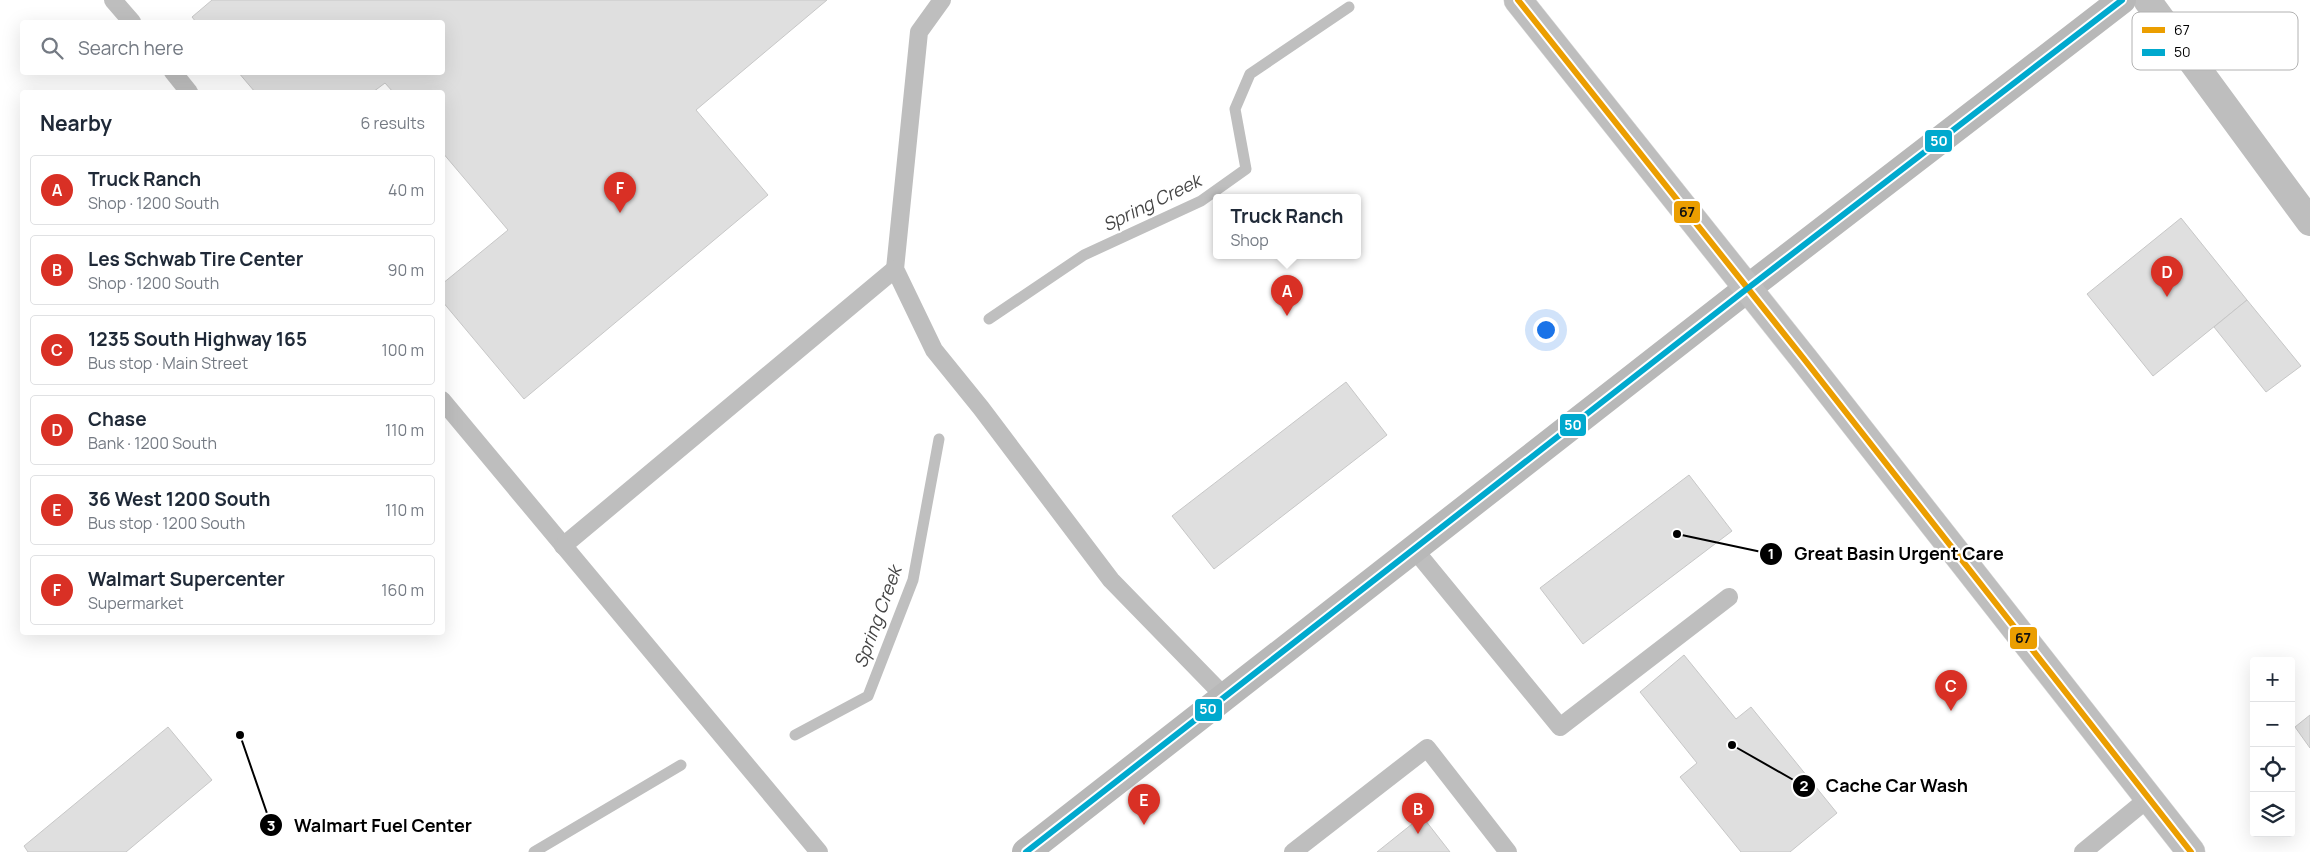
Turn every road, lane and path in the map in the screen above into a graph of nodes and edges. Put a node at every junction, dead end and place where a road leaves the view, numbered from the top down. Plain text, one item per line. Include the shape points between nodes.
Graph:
1 (113, 0) edge
2 (942, 0) edge
3 (1518, 0) edge
4 (2122, 0) edge
5 (2147, 0) edge
6 (2156, 12) edge
7 (130, 20) edge
8 (2198, 70) edge
9 (175, 75) edge
10 (187, 90) edge
11 (2310, 222) edge
12 (895, 269) junction
13 (1748, 288) junction
14 (445, 404) edge
15 (563, 546) junction
16 (1414, 549) junction
17 (1730, 597) dead end
18 (1225, 697) junction
19 (2150, 797) junction
20 (819, 852) edge
21 (1026, 852) edge
22 (1293, 852) edge
23 (1508, 852) edge
24 (2083, 852) edge
25 (2191, 852) edge

1 - 7 lane
2 - 12 lane via 919,32
3 - 13 main road
4 - 13 main road
5 - 6 main road
8 - 11 main road
9 - 10 lane
12 - 15 lane
12 - 18 lane via 934,350 1110,580
13 - 16 main road
13 - 19 main road
14 - 15 lane
15 - 20 lane
16 - 17 lane via 1560,726
16 - 18 main road
18 - 21 main road
19 - 24 lane
19 - 25 main road
22 - 23 lane via 1427,748

